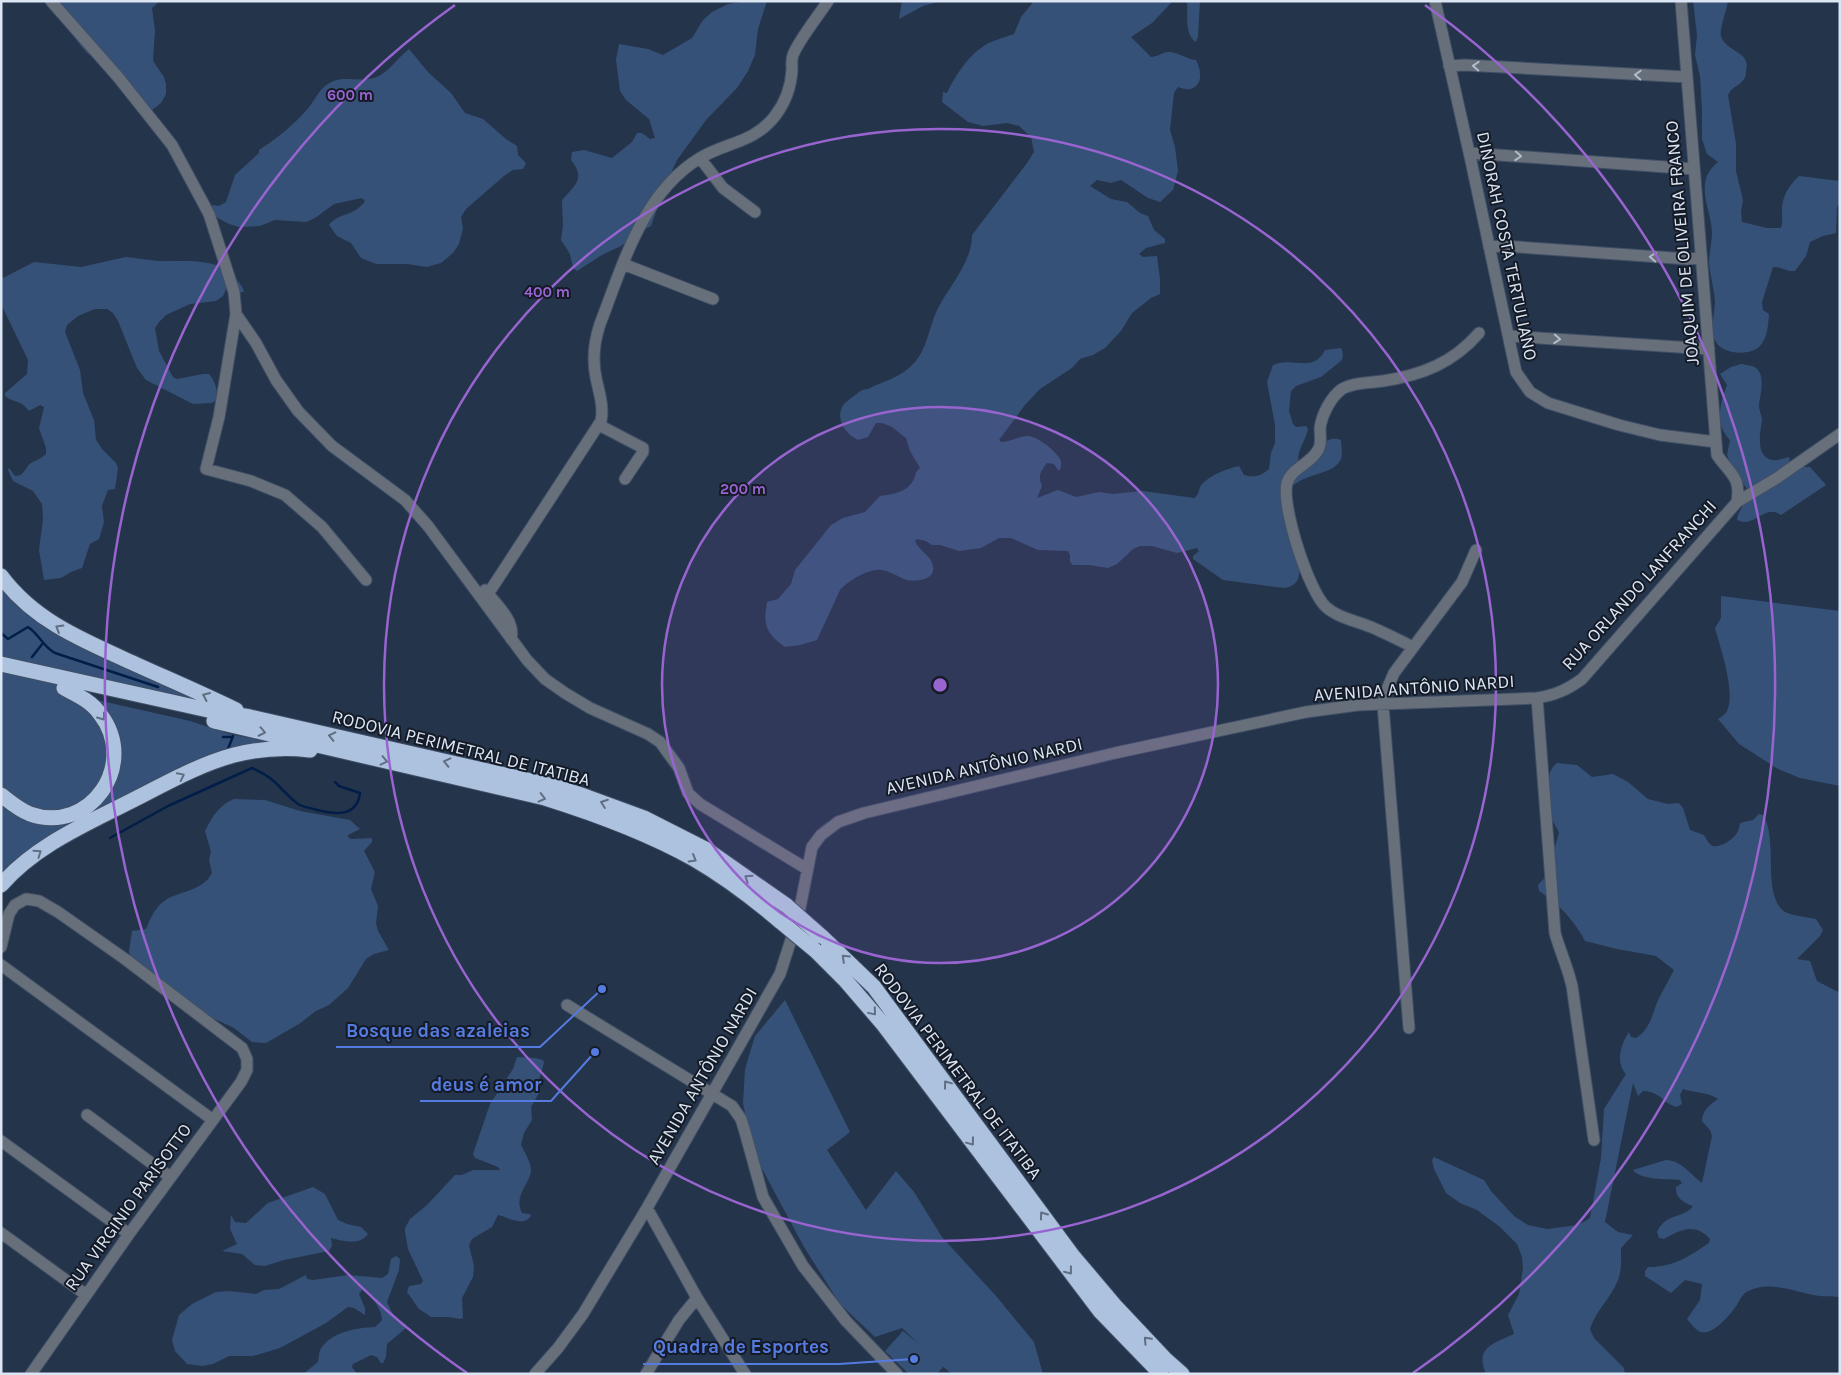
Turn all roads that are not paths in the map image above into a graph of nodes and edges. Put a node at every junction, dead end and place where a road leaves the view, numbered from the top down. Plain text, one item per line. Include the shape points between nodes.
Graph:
1 (50, 1) edge
2 (828, 1) edge
3 (1435, 1) edge
4 (1681, 1) edge
5 (1450, 66) junction
6 (1687, 77) junction
7 (1470, 153) junction
8 (700, 158) junction
9 (1694, 169) junction
10 (755, 212) dead end
11 (1489, 247) junction
12 (1701, 258) junction
13 (623, 264) junction
14 (713, 299) dead end
15 (236, 314) junction
16 (1479, 333) dead end
17 (1509, 336) junction
18 (1708, 349) junction
19 (599, 425) junction
20 (1840, 434) edge
21 (1716, 442) junction
22 (625, 479) dead end
23 (1737, 502) junction
24 (1476, 550) dead end
25 (453, 559) junction
26 (1, 576) edge
27 (366, 580) dead end
28 (488, 594) junction
29 (511, 639) junction
30 (1412, 647) junction
31 (1, 664) edge
32 (1, 674) edge
33 (61, 684) junction
34 (1536, 698) junction
35 (1383, 705) junction
36 (250, 717) junction
37 (336, 750) junction
38 (1, 795) edge
39 (807, 869) junction
40 (1, 885) edge
41 (1, 947) edge
42 (1, 966) edge
43 (567, 1005) dead end
44 (1409, 1028) dead end
45 (713, 1094) junction
46 (87, 1115) dead end
47 (213, 1120) junction
48 (1594, 1140) dead end
49 (1, 1141) edge
50 (170, 1177) junction
51 (647, 1208) junction
52 (1, 1233) edge
53 (129, 1234) junction
54 (86, 1294) junction
55 (697, 1298) junction
56 (31, 1374) edge
57 (535, 1374) edge
58 (646, 1374) edge
59 (744, 1374) edge
60 (896, 1374) edge
61 (1161, 1374) edge
62 (1182, 1374) edge

1 - 15 street via 118,76 172,144 208,214 234,292
2 - 8 street via 793,52 788,88 775,116 751,137
3 - 5 street, DINORAH COSTA TERTULIANO
4 - 6 street, JOAQUIM DE OLIVEIRA FRANCO
6 -> 5 street
5 - 7 street, DINORAH COSTA TERTULIANO
6 - 9 street, JOAQUIM DE OLIVEIRA FRANCO
7 -> 9 street
7 - 11 street, DINORAH COSTA TERTULIANO
8 - 10 street via 723,188
8 - 13 street via 658,198 636,232
9 - 12 street, JOAQUIM DE OLIVEIRA FRANCO
12 -> 11 street
11 - 17 street, DINORAH COSTA TERTULIANO
12 - 18 street, JOAQUIM DE OLIVEIRA FRANCO
13 - 14 street
13 - 19 street via 595,341 594,368 602,412
15 - 25 street via 298,411 332,446 405,500
15 - 27 street via 219,417 206,469 251,481 285,495 322,527
16 - 30 street via 1465,348 1424,372 1342,390 1324,414 1319,448 1288,481 1286,492 1290,519 1319,599 1342,616
17 -> 18 street
17 - 21 street, DINORAH COSTA TERTULIANO via 1516,372 1530,392 1548,404 1660,435
18 - 21 street, JOAQUIM DE OLIVEIRA FRANCO
19 - 22 street via 643,448
19 - 28 street
20 - 23 street, RUA ORLANDO LANFRANCHI
21 - 23 street, JOAQUIM DE OLIVEIRA FRANCO via 1717,455 1738,482
23 - 34 street, RUA ORLANDO LANFRANCHI via 1582,679 1552,696
24 - 30 street via 1462,582
25 - 28 street via 466,565
25 - 29 street
36 -> 26 highway via 71,635 28,606
28 - 29 street via 511,624
29 - 39 street via 545,678 565,693 660,742 679,768 688,793 700,804
30 - 35 street via 1394,674
31 - 33 highway, RODOVIA PERIMETRAL DE ITATIBA
32 - 33 highway, RODOVIA PERIMETRAL DE ITATIBA
33 - 36 highway, RODOVIA PERIMETRAL DE ITATIBA
33 -> 37 highway, RODOVIA PERIMETRAL DE ITATIBA
33 -> 38 highway via 91,703 111,733 115,752 106,786 88,806 67,815 51,817 24,812
34 - 35 street, AVENIDA ANTÔNIO NARDI
34 - 48 street, AVENIDA ANTÔNIO NARDI via 1555,933 1572,986
35 - 39 street, AVENIDA ANTÔNIO NARDI via 1358,705 1297,714 1115,753 864,813 838,822 821,835 812,847
35 - 44 street
62 -> 36 highway, RODOVIA PERIMETRAL DE ITATIBA, bridge via 1116,1307 1072,1255 874,987 787,906 707,850 644,818 584,796 553,786
40 -> 37 highway via 54,842 198,768 257,751
37 -> 61 highway, RODOVIA PERIMETRAL DE ITATIBA, bridge via 545,798 593,814 666,844 753,899 816,951 883,1024 1100,1311
39 - 45 street, AVENIDA ANTÔNIO NARDI via 798,918 780,974
41 - 47 street, RUA VIRGINIO PARISOTTO via 8,914 15,904 26,899 39,900 125,959 230,1038 242,1048 247,1070
42 - 47 street
43 - 45 street
45 - 51 street, AVENIDA ANTÔNIO NARDI
45 - 60 street via 732,1106 741,1119 763,1197 803,1266 846,1321
46 - 50 street
47 - 50 street, RUA VIRGINIO PARISOTTO
49 - 53 street
50 - 53 street, RUA VIRGINIO PARISOTTO
51 - 55 street
51 - 57 street, AVENIDA ANTÔNIO NARDI via 583,1314
52 - 54 street
53 - 54 street, RUA VIRGINIO PARISOTTO
54 - 56 street, RUA VIRGINIO PARISOTTO
55 - 58 street via 679,1320
55 - 59 street

